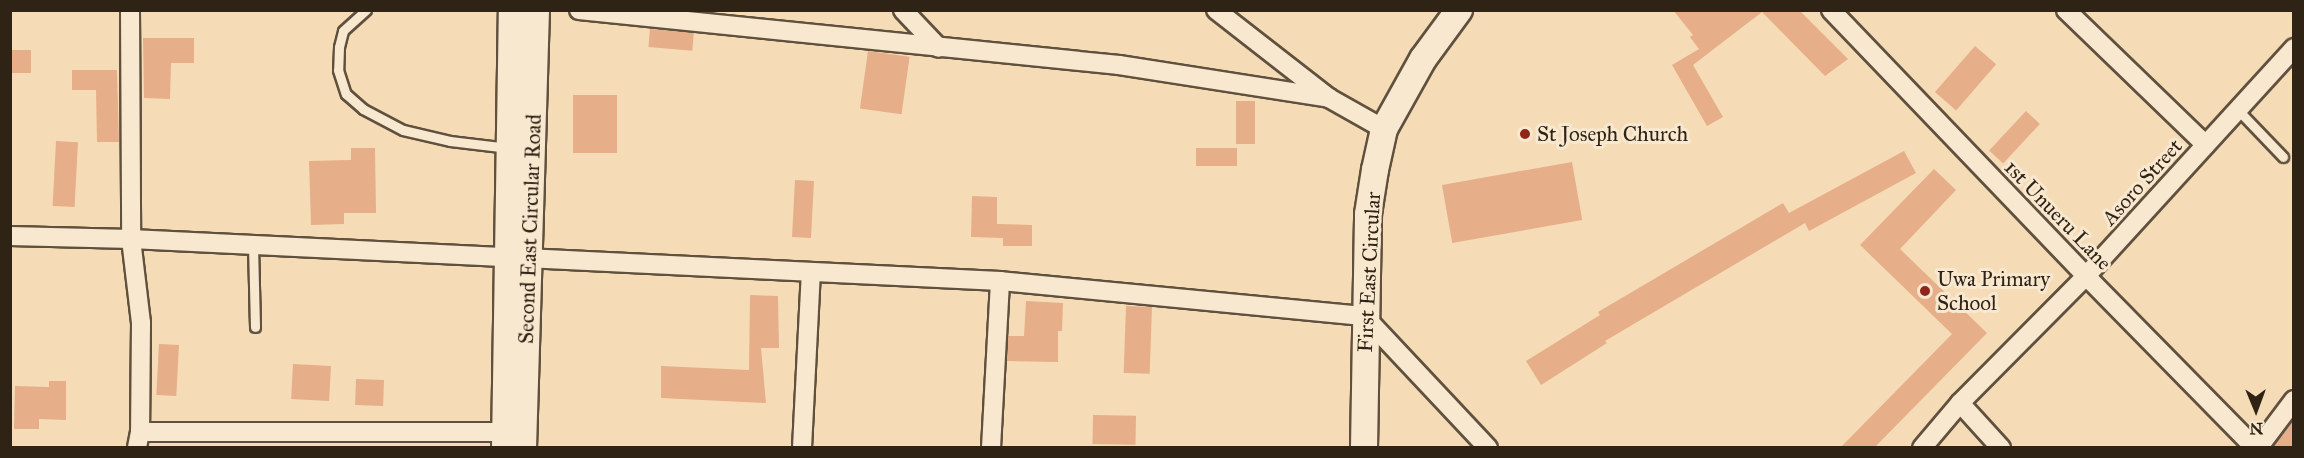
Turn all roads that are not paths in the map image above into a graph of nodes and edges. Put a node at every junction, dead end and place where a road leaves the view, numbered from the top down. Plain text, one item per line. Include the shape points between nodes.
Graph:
1 (130, 10) edge
2 (366, 10) edge
3 (512, 10) edge
4 (536, 10) edge
5 (579, 10) edge
6 (903, 10) edge
7 (1216, 10) edge
8 (1459, 10) edge
9 (1832, 10) edge
10 (2066, 10) edge
11 (939, 48) junction
12 (2294, 48) edge
13 (1329, 98) junction
14 (2238, 110) junction
15 (1384, 129) junction
16 (2206, 145) junction
17 (509, 148) junction
18 (2283, 158) dead end
19 (10, 236) edge
20 (131, 238) junction
21 (253, 245) junction
22 (519, 260) junction
23 (811, 272) junction
24 (2086, 276) junction
25 (1000, 281) junction
26 (1364, 316) junction
27 (255, 327) dead end
28 (2294, 400) edge
29 (1960, 403) junction
30 (139, 440) edge
31 (319, 440) edge
32 (511, 442) edge
33 (802, 447) edge
34 (991, 447) edge
35 (1364, 447) edge
36 (1488, 447) edge
37 (1922, 447) edge
38 (2001, 447) edge
39 (2257, 447) edge

1 - 20 street
2 - 17 lane via 343,32 339,47 338,70 346,94 363,109 403,130
3 - 17 main road, Second East Circular Road
4 - 22 main road, Second East Circular Road
5 - 11 street
6 - 11 street
7 - 13 street
8 - 15 main road, First East Circular via 1423,59
9 - 24 street, 1st Unueru Lane
10 - 16 street
11 - 13 street via 1119,65
12 - 14 street, Asoro Street
13 - 15 street
14 - 16 street, Asoro Street
14 - 18 lane
15 - 26 main road, First East Circular via 1368,214
16 - 24 street, Asoro Street
17 - 22 main road, Second East Circular Road
19 - 20 street
20 - 21 street
20 - 30 street via 141,323
21 - 22 street
21 - 27 lane
22 - 23 street
22 - 32 main road, Second East Circular Road
23 - 25 street
23 - 33 street
24 - 29 street, Asoro Street
24 - 39 street, 1st Unueru Lane
25 - 26 street
25 - 34 street
26 - 35 main road, First East Circular
26 - 36 street
28 - 39 street
29 - 37 street, Asoro Street
29 - 38 street
30 - 31 street
31 - 32 street

